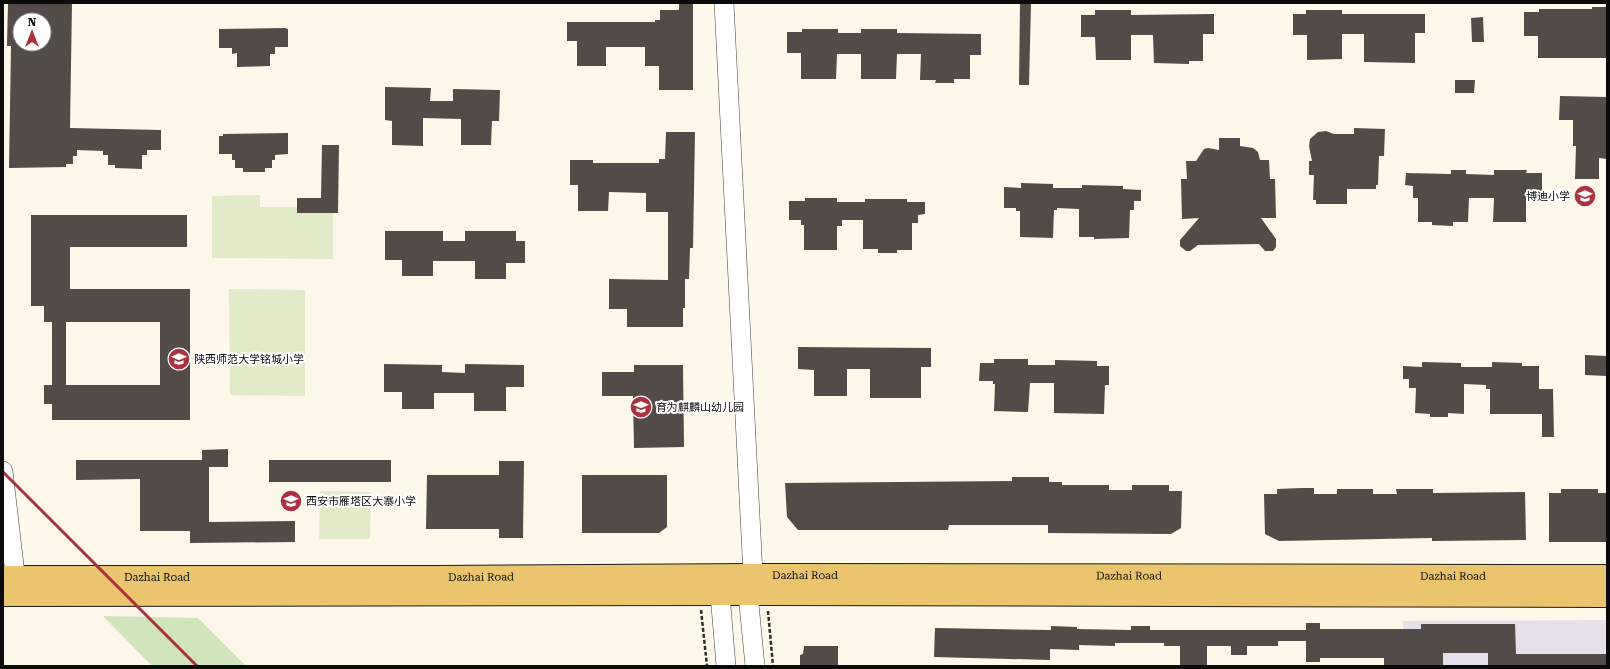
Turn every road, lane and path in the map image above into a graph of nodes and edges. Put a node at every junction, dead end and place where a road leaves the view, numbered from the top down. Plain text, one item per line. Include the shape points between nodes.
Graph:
1 (724, 3) edge
2 (3, 471) edge
3 (731, 575) junction
4 (1607, 576) edge
5 (10, 586) edge
6 (756, 588) junction
7 (710, 594) junction
8 (1607, 596) edge
9 (707, 666) edge
10 (726, 666) edge
11 (755, 666) edge
12 (773, 666) edge

1 - 6 street
2 - 5 street
3 - 5 main road, Dazhai Road via 434,577
3 - 6 main road, Dazhai Road
3 - 7 street
4 - 6 main road, Dazhai Road
5 - 7 main road, Dazhai Road
6 - 7 main road, Dazhai Road
6 - 8 main road, Dazhai Road
6 - 11 street
6 - 12 path
7 - 9 path
7 - 10 street

